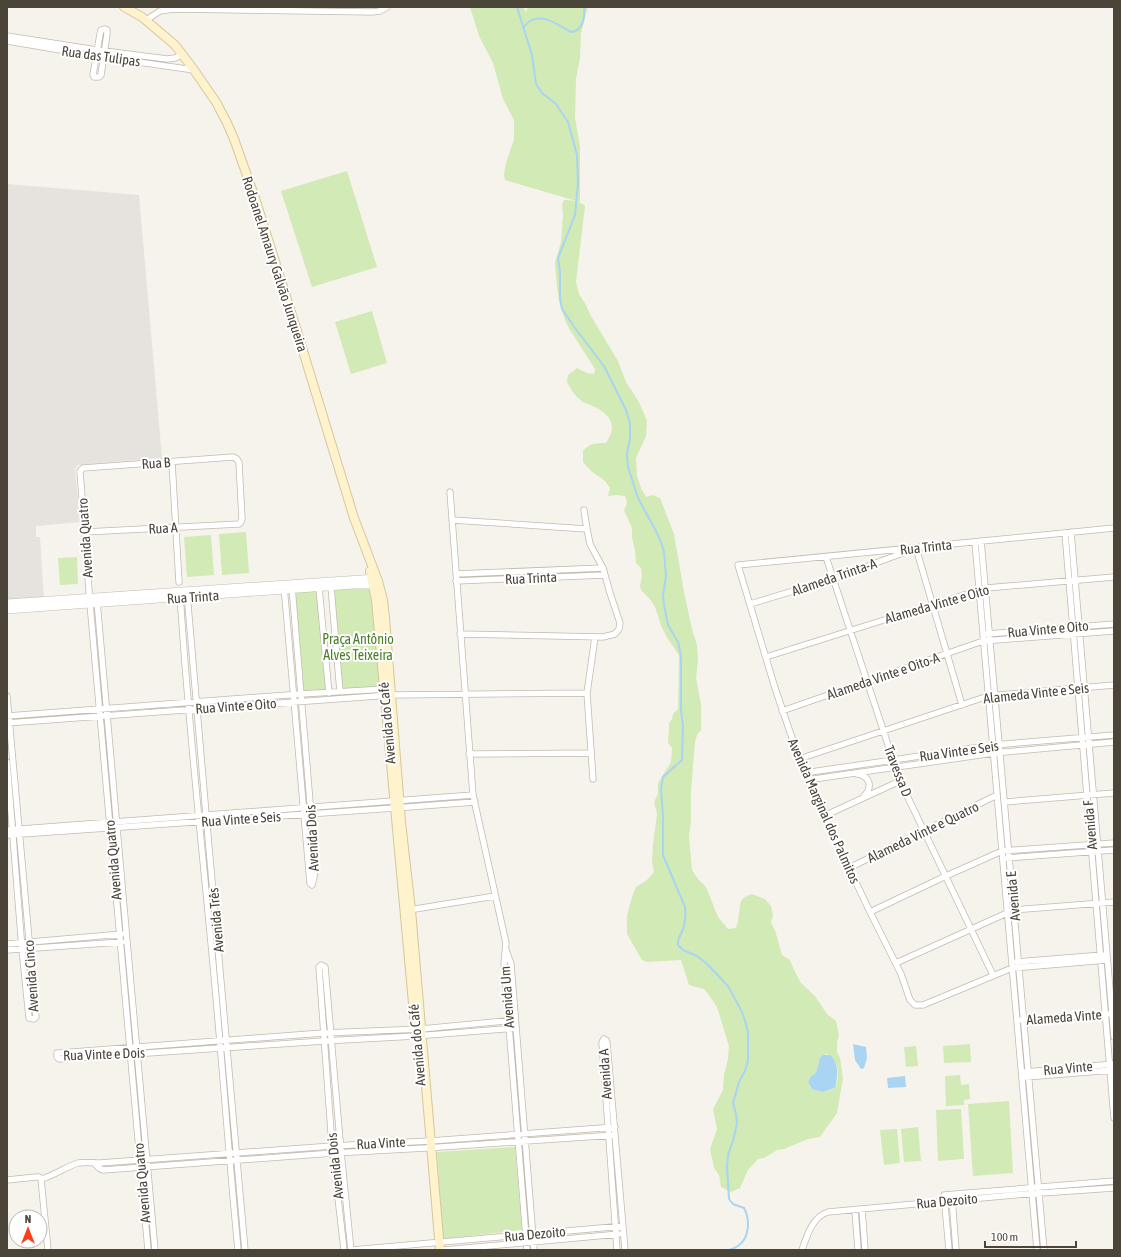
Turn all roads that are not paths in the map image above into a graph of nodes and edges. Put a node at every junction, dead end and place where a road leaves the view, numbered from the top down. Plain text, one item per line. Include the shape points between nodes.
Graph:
1 (124, 7) edge
2 (387, 7) edge
3 (146, 20) junction
4 (7, 36) edge
5 (7, 41) edge
6 (97, 53) junction
7 (104, 54) junction
8 (183, 54) junction
9 (194, 70) junction
10 (172, 462) junction
11 (80, 471) joint
12 (450, 492) dead end
13 (584, 510) dead end
14 (452, 520) junction
15 (241, 522) joint
16 (176, 527) junction
17 (1114, 528) edge
18 (587, 529) junction
19 (85, 532) junction
20 (1068, 532) junction
21 (981, 541) junction
22 (975, 542) junction
23 (916, 548) junction
24 (368, 557) joint
25 (826, 557) junction
26 (738, 565) joint
27 (603, 568) junction
28 (456, 574) junction
29 (605, 575) junction
30 (1114, 577) edge
31 (833, 579) junction
32 (375, 581) junction
33 (456, 581) junction
34 (1072, 581) junction
35 (180, 582) dead end
36 (292, 586) junction
37 (284, 587) junction
38 (331, 587) junction
39 (319, 588) junction
40 (986, 588) junction
41 (979, 590) junction
42 (184, 594) junction
43 (94, 600) junction
44 (7, 603) edge
45 (750, 604) junction
46 (933, 605) junction
47 (7, 610) edge
48 (1114, 624) edge
49 (850, 630) junction
50 (1076, 631) junction
51 (1114, 631) edge
52 (460, 634) junction
53 (990, 634) junction
54 (983, 635) junction
55 (595, 637) junction
56 (984, 641) junction
57 (990, 641) junction
58 (947, 654) junction
59 (766, 657) junction
60 (867, 681) junction
61 (1114, 685) edge
62 (1081, 688) junction
63 (340, 692) junction
64 (387, 692) junction
65 (328, 693) junction
66 (587, 693) junction
67 (293, 694) junction
68 (301, 694) junction
69 (465, 694) junction
70 (7, 696) edge
71 (988, 696) junction
72 (995, 696) junction
73 (293, 701) junction
74 (301, 701) junction
75 (196, 702) junction
76 (188, 703) junction
77 (962, 705) junction
78 (100, 709) junction
79 (107, 709) junction
80 (189, 709) junction
81 (197, 709) junction
82 (782, 711) junction
83 (107, 715) junction
84 (8, 716) edge
85 (100, 716) junction
86 (8, 723) edge
87 (884, 731) junction
88 (1114, 735) edge
89 (1082, 737) junction
90 (1089, 737) junction
91 (1114, 742) edge
92 (1000, 744) junction
93 (1083, 744) junction
94 (1089, 744) junction
95 (993, 745) junction
96 (1000, 752) junction
97 (591, 753) junction
98 (994, 753) junction
99 (469, 754) junction
100 (799, 759) junction
101 (893, 760) junction
102 (7, 762) edge
103 (896, 767) junction
104 (804, 772) junction
105 (844, 774) junction
106 (593, 779) dead end
107 (807, 780) junction
108 (900, 781) junction
109 (1114, 793) edge
110 (473, 795) junction
111 (1094, 795) junction
112 (997, 796) junction
113 (1087, 796) junction
114 (860, 799) junction
115 (475, 802) junction
116 (1005, 802) junction
117 (397, 805) junction
118 (310, 806) junction
119 (303, 807) junction
120 (206, 814) junction
121 (303, 814) junction
122 (311, 814) junction
123 (198, 815) junction
124 (824, 816) junction
125 (116, 821) junction
126 (207, 821) junction
127 (109, 822) junction
128 (198, 822) junction
129 (110, 828) junction
130 (117, 828) junction
131 (924, 831) junction
132 (13, 832) edge
133 (1114, 843) edge
134 (1094, 845) junction
135 (1114, 850) edge
136 (1002, 851) junction
137 (1009, 851) junction
138 (1098, 851) junction
139 (1092, 852) junction
140 (1002, 858) junction
141 (1010, 858) junction
142 (849, 868) junction
143 (946, 876) junction
144 (495, 896) junction
145 (1114, 902) edge
146 (1102, 903) junction
147 (1096, 904) junction
148 (408, 910) junction
149 (1014, 910) junction
150 (870, 912) junction
151 (1007, 913) junction
152 (971, 929) junction
153 (119, 934) junction
154 (126, 934) junction
155 (127, 941) junction
156 (29, 942) junction
157 (120, 942) junction
158 (7, 944) edge
159 (22, 946) junction
160 (29, 949) junction
161 (7, 950) edge
162 (506, 950) junction
163 (1104, 958) junction
164 (896, 963) junction
165 (1012, 965) junction
166 (1019, 965) junction
167 (511, 969) junction
168 (504, 970) junction
169 (993, 975) junction
170 (1112, 1013) junction
171 (1105, 1014) junction
172 (515, 1020) junction
173 (1017, 1020) junction
174 (1024, 1020) junction
175 (508, 1021) junction
176 (516, 1028) junction
177 (509, 1029) junction
178 (418, 1032) junction
179 (330, 1033) junction
180 (323, 1034) junction
181 (1114, 1036) edge
182 (331, 1040) junction
183 (219, 1041) junction
184 (227, 1041) junction
185 (324, 1041) junction
186 (220, 1048) junction
187 (228, 1048) junction
188 (137, 1050) junction
189 (130, 1051) junction
190 (1112, 1067) edge
191 (1029, 1074) junction
192 (1022, 1075) junction
193 (1114, 1118) edge
194 (612, 1128) junction
195 (517, 1134) junction
196 (524, 1134) junction
197 (612, 1135) junction
198 (525, 1141) junction
199 (518, 1142) junction
200 (340, 1145) junction
201 (428, 1145) junction
202 (332, 1146) junction
203 (341, 1152) junction
204 (237, 1153) junction
205 (334, 1153) junction
206 (229, 1154) junction
207 (140, 1160) junction
208 (147, 1160) junction
209 (237, 1160) junction
210 (229, 1161) junction
211 (94, 1163) junction
212 (141, 1167) junction
213 (148, 1167) junction
214 (40, 1178) junction
215 (7, 1180) edge
216 (1114, 1181) edge
217 (1114, 1188) edge
218 (1032, 1191) junction
219 (1039, 1191) junction
220 (945, 1198) junction
221 (952, 1198) junction
222 (862, 1209) junction
223 (855, 1210) junction
224 (623, 1226) junction
225 (615, 1227) junction
226 (532, 1234) junction
227 (616, 1234) junction
228 (624, 1234) junction
229 (525, 1235) junction
230 (526, 1242) junction
231 (533, 1242) junction
232 (438, 1247) edge
233 (48, 1250) edge
234 (148, 1250) edge
235 (155, 1250) edge
236 (238, 1250) edge
237 (245, 1250) edge
238 (344, 1250) edge
239 (352, 1250) edge
240 (526, 1250) edge
241 (534, 1250) edge
242 (617, 1250) edge
243 (625, 1250) edge
244 (802, 1250) edge
245 (858, 1250) edge
246 (865, 1250) edge
247 (949, 1250) edge
248 (956, 1250) edge
249 (1037, 1250) edge
250 (1044, 1250) edge

1 - 3 main road, Rodoanel Amaury Galvão Junqueira
2 - 3 street via 372,12 174,9 160,11
3 - 8 main road, Rodoanel Amaury Galvão Junqueira
4 - 6 street, Rua das Tulipas
5 - 6 street, Rua das Tulipas
6 - 7 street, Rua das Tulipas
6 - 7 street via 94,77 101,75
6 - 7 street via 101,31 105,29 107,34
7 - 8 street, Rua das Tulipas via 167,59
7 - 9 street, Rua das Tulipas
8 - 9 main road, Rodoanel Amaury Galvão Junqueira
9 - 24 main road, Rodoanel Amaury Galvão Junqueira via 216,102 235,141
10 - 11 street, Rua B via 83,468
10 - 15 street, Rua B via 233,457 237,459
10 - 16 street
11 - 19 street, Avenida Quatro
12 - 14 street
13 - 18 street
14 - 18 street
14 - 28 street
15 - 16 street, Rua A
16 - 19 street, Rua A
16 - 35 street
17 - 20 street, Rua Trinta
18 - 27 street via 591,546
19 - 43 street, Avenida Quatro
20 - 21 street, Rua Trinta
20 - 34 street, Avenida F
21 - 22 street, Rua Trinta
21 - 40 street, Avenida E
22 - 23 street, Rua Trinta
22 - 41 street, Avenida E
23 - 25 street, Rua Trinta
23 - 31 street, Alameda Trinta-A
23 - 46 street
24 - 32 main road, Avenida do Café
25 - 26 street, Rua Trinta
25 - 31 street, Travessa D
26 - 45 street, Avenida Marginal dos Palmitos
27 - 28 street, Rua Trinta
27 - 29 street
28 - 33 street
29 - 33 street, Rua Trinta
29 - 55 street via 620,626 614,635
30 - 34 street, Alameda Vinte e Oito
31 - 45 street, Alameda Trinta-A
31 - 49 street, Travessa D
32 - 36 street, Rua Trinta
32 - 38 street, Rua Trinta
32 - 64 main road, Avenida do Café
33 - 52 street
34 - 40 street, Alameda Vinte e Oito
34 - 50 street, Avenida F
36 - 37 street, Rua Trinta
36 - 39 street, Rua Trinta
36 - 68 street, Avenida Dois
37 - 42 street, Rua Trinta
37 - 67 street, Avenida Dois
38 - 39 street, Rua Trinta
38 - 63 street
39 - 65 street
40 - 41 street, Alameda Vinte e Oito
40 - 53 street, Avenida E
41 - 46 street, Alameda Vinte e Oito
41 - 54 street, Avenida E
42 - 43 street, Rua Trinta
42 - 75 street, Avenida Três
42 - 76 street, Avenida Três
43 - 44 street, Rua Trinta
43 - 47 street, Rua Trinta
43 - 78 street, Avenida Quatro
43 - 79 street, Avenida Quatro
45 - 59 street, Avenida Marginal dos Palmitos
46 - 49 street, Alameda Vinte e Oito
46 - 58 street
48 - 50 street, Rua Vinte e Oito
49 - 59 street, Alameda Vinte e Oito
49 - 60 street, Travessa D
50 - 51 street, Rua Vinte e Oito
50 - 53 street, Rua Vinte e Oito
50 - 57 street, Rua Vinte e Oito
50 - 62 street, Avenida F
52 - 55 street
52 - 69 street
53 - 54 street, Rua Vinte e Oito
53 - 57 street, Avenida E
54 - 56 street, Avenida E
55 - 66 street
56 - 57 street, Rua Vinte e Oito
56 - 58 street, Alameda Vinte e Oito-A
56 - 71 street, Avenida E
57 - 72 street, Avenida E
58 - 60 street, Alameda Vinte e Oito-A
58 - 77 street
59 - 82 street, Avenida Marginal dos Palmitos
60 - 82 street, Alameda Vinte e Oito-A
60 - 87 street, Travessa D
61 - 62 street, Alameda Vinte e Seis
62 - 72 street, Alameda Vinte e Seis
62 - 89 street, Avenida F
62 - 90 street, Avenida F
63 - 64 street, Rua Vinte e Oito
63 - 65 street, Rua Vinte e Oito
64 - 69 street, Rua Vinte e Oito
64 - 74 street, Rua Vinte e Oito
64 - 117 main road, Avenida do Café
65 - 68 street, Rua Vinte e Oito
66 - 69 street, Rua Vinte e Oito
66 - 97 street
67 - 68 street, Rua Vinte e Oito
67 - 73 street, Avenida Dois
67 - 75 street, Rua Vinte e Oito
68 - 74 street, Avenida Dois
69 - 99 street
70 - 84 street, Avenida Cinco
71 - 72 street, Alameda Vinte e Seis
71 - 77 street, Alameda Vinte e Seis
71 - 95 street, Avenida E
72 - 92 street, Avenida E
73 - 74 street, Rua Vinte e Oito
73 - 81 street, Rua Vinte e Oito
73 - 119 street, Avenida Dois
74 - 118 street, Avenida Dois
75 - 76 street, Rua Vinte e Oito
75 - 81 street, Avenida Três
76 - 79 street, Rua Vinte e Oito
76 - 80 street, Avenida Três
77 - 87 street, Alameda Vinte e Seis
78 - 79 street, Rua Vinte e Oito
78 - 84 street, Rua Vinte e Oito
78 - 85 street, Avenida Quatro
79 - 83 street, Avenida Quatro
80 - 81 street, Rua Vinte e Oito
80 - 83 street, Rua Vinte e Oito
80 - 123 street, Avenida Três
81 - 120 street, Avenida Três
82 - 100 street, Avenida Marginal dos Palmitos
83 - 85 street, Rua Vinte e Oito
83 - 125 street, Avenida Quatro
84 - 86 street, Avenida Cinco
85 - 86 street, Rua Vinte e Oito
85 - 127 street, Avenida Quatro
86 - 132 street, Avenida Cinco
87 - 100 street, Alameda Vinte e Seis
87 - 101 street, Travessa D
88 - 90 street, Rua Vinte e Seis
89 - 90 street, Rua Vinte e Seis
89 - 92 street, Rua Vinte e Seis
89 - 93 street, Avenida F
90 - 94 street, Avenida F
91 - 94 street, Rua Vinte e Seis
92 - 95 street, Rua Vinte e Seis
92 - 96 street, Avenida E
93 - 94 street, Rua Vinte e Seis
93 - 96 street, Rua Vinte e Seis
93 - 113 street, Avenida F
94 - 111 street, Avenida F
95 - 98 street, Avenida E
95 - 101 street, Rua Vinte e Seis
96 - 98 street, Rua Vinte e Seis
96 - 116 street, Avenida E
97 - 99 street
97 - 106 street
98 - 103 street, Rua Vinte e Seis
98 - 112 street, Avenida E
99 - 110 street
100 - 104 street, Avenida Marginal dos Palmitos
101 - 103 street, Travessa D
101 - 104 street, Rua Vinte e Seis
102 - 132 street, Avenida Cinco
103 - 105 street, Rua Vinte e Seis
103 - 108 street, Travessa D
104 - 107 street, Avenida Marginal dos Palmitos
105 - 107 street, Rua Vinte e Seis
105 - 114 street via 863,775 867,779 869,784 866,795
107 - 124 street, Avenida Marginal dos Palmitos
108 - 114 street
108 - 131 street, Travessa D
109 - 111 street
110 - 115 street
110 - 117 street, Rua Vinte e Seis
111 - 113 street
111 - 134 street, Avenida F
112 - 131 street, Alameda Vinte e Quatro
112 - 136 street, Avenida E
113 - 116 street
113 - 134 street, Avenida F
114 - 124 street
115 - 117 street, Rua Vinte e Seis
115 - 144 street
116 - 137 street, Avenida E
117 - 118 street, Rua Vinte e Seis
117 - 122 street, Rua Vinte e Seis
117 - 148 main road, Avenida do Café
118 - 119 street, Rua Vinte e Seis
118 - 122 street, Avenida Dois
119 - 120 street, Rua Vinte e Seis
119 - 121 street, Avenida Dois
120 - 123 street, Rua Vinte e Seis
120 - 126 street, Avenida Três
121 - 122 street, Rua Vinte e Seis
121 - 122 street, Avenida Dois via 312,885 315,870
121 - 126 street, Rua Vinte e Seis
123 - 125 street, Rua Vinte e Seis
123 - 128 street, Avenida Três
124 - 142 street, Avenida Marginal dos Palmitos
125 - 127 street, Rua Vinte e Seis
125 - 130 street, Avenida Quatro
126 - 128 street, Rua Vinte e Seis
126 - 184 street, Avenida Três
127 - 129 street, Avenida Quatro
127 - 132 street, Rua Vinte e Seis
128 - 130 street, Rua Vinte e Seis
128 - 183 street, Avenida Três
129 - 130 street, Rua Vinte e Seis
129 - 132 street, Rua Vinte e Seis
129 - 153 street, Avenida Quatro
130 - 154 street, Avenida Quatro
131 - 142 street, Alameda Vinte e Quatro
131 - 143 street, Travessa D
132 - 156 street, Avenida Cinco
132 - 159 street, Avenida Cinco
133 - 134 street
134 - 137 street
134 - 138 street, Avenida F
134 - 139 street, Avenida F
135 - 138 street
136 - 137 street
136 - 140 street, Avenida E
136 - 143 street
137 - 141 street, Avenida E
138 - 139 street
138 - 146 street, Avenida F
139 - 141 street
139 - 147 street, Avenida F
140 - 141 street
140 - 151 street, Avenida E
141 - 149 street, Avenida E
142 - 150 street, Avenida Marginal dos Palmitos
143 - 150 street
143 - 152 street, Travessa D
144 - 148 street
144 - 162 street
145 - 146 street
146 - 147 street
146 - 163 street, Avenida F
147 - 149 street
147 - 163 street, Avenida F
148 - 178 main road, Avenida do Café
149 - 166 street, Avenida E
150 - 164 street, Avenida Marginal dos Palmitos
151 - 152 street
151 - 165 street, Avenida E
152 - 164 street
152 - 169 street, Travessa D
153 - 154 street
153 - 156 street
153 - 157 street, Avenida Quatro
154 - 155 street, Avenida Quatro
155 - 157 street
155 - 188 street, Avenida Quatro
156 - 159 street
156 - 160 street, Avenida Cinco
157 - 160 street
157 - 189 street, Avenida Quatro
158 - 159 street
159 - 160 street
159 - 160 street, Avenida Cinco via 31,1019 36,1017
159 - 161 street
162 - 167 street, Avenida Um
162 - 168 street, Avenida Um
163 - 166 street
163 - 170 street, Avenida F
163 - 171 street, Avenida F
164 - 169 street, Avenida Marginal dos Palmitos via 910,1000 920,1006
165 - 166 street
165 - 169 street
165 - 173 street, Avenida E
166 - 174 street, Avenida E
167 - 168 street
167 - 172 street, Avenida Um
168 - 175 street, Avenida Um
170 - 171 street, Alameda Vinte
170 - 181 street, Avenida F
171 - 174 street, Alameda Vinte
171 - 190 street, Avenida F
172 - 175 street, Rua Vinte e Dois
172 - 176 street, Avenida Um
173 - 174 street, Alameda Vinte
173 - 192 street, Avenida E
174 - 191 street, Avenida E
175 - 177 street, Avenida Um
175 - 178 street, Rua Vinte e Dois
176 - 177 street, Rua Vinte e Dois
176 - 196 street, Avenida Um
177 - 178 street, Rua Vinte e Dois
177 - 195 street, Avenida Um
178 - 179 street, Rua Vinte e Dois
178 - 182 street, Rua Vinte e Dois
178 - 201 main road, Avenida do Café
179 - 180 street, Rua Vinte e Dois
179 - 180 street, Avenida Dois via 325,967 321,966 319,968
179 - 182 street, Avenida Dois
180 - 184 street, Rua Vinte e Dois
180 - 185 street, Avenida Dois
182 - 185 street, Rua Vinte e Dois
182 - 200 street, Avenida Dois
183 - 184 street, Rua Vinte e Dois
183 - 186 street, Avenida Três
183 - 188 street, Rua Vinte e Dois
184 - 187 street, Avenida Três
185 - 187 street, Rua Vinte e Dois
185 - 202 street, Avenida Dois
186 - 187 street, Rua Vinte e Dois
186 - 188 street, Rua Vinte e Dois
186 - 206 street, Avenida Três
187 - 204 street, Avenida Três
188 - 189 street, Rua Vinte e Dois
188 - 208 street, Avenida Quatro
189 - 189 street, Rua Vinte e Dois via 57,1053 57,1057 59,1059
189 - 207 street, Avenida Quatro
190 - 191 street, Rua Vinte
190 - 193 street, Avenida F
191 - 192 street, Rua Vinte
191 - 219 street, Avenida E
192 - 218 street, Avenida E
194 - 194 street, Avenida A via 608,1043 604,1039 602,1042
194 - 196 street, Rua Vinte
194 - 197 street, Avenida A
195 - 196 street, Rua Vinte
195 - 199 street, Avenida Um
195 - 201 street, Rua Vinte
196 - 198 street, Avenida Um
197 - 198 street, Rua Vinte
197 - 224 street, Avenida A
197 - 225 street, Avenida A
198 - 199 street, Rua Vinte
198 - 226 street, Avenida Um
199 - 201 street, Rua Vinte
199 - 229 street, Avenida Um
200 - 201 street, Rua Vinte
200 - 202 street, Rua Vinte
200 - 203 street, Avenida Dois
201 - 203 street, Rua Vinte
201 - 232 main road, Avenida do Café
202 - 204 street, Rua Vinte
202 - 205 street, Avenida Dois
203 - 205 street, Rua Vinte
203 - 239 street, Avenida Dois
204 - 206 street, Rua Vinte
204 - 209 street, Avenida Três
205 - 209 street, Rua Vinte
205 - 238 street, Avenida Dois
206 - 208 street, Rua Vinte
206 - 210 street, Avenida Três
207 - 208 street, Rua Vinte
207 - 211 street, Rua Vinte
207 - 212 street, Avenida Quatro
208 - 213 street, Avenida Quatro
209 - 210 street, Rua Vinte
209 - 237 street, Avenida Três
210 - 213 street, Rua Vinte
210 - 236 street, Avenida Três
211 - 212 street, Rua Vinte via 103,1170
211 - 214 street, Rua Vinte via 84,1162
212 - 213 street, Rua Vinte
212 - 234 street, Avenida Quatro
213 - 235 street, Avenida Quatro
214 - 215 street
214 - 233 street
216 - 219 street, Rua Dezoito
217 - 219 street, Rua Dezoito
218 - 219 street, Rua Dezoito
218 - 221 street, Rua Dezoito
218 - 249 street, Avenida E
219 - 250 street, Avenida E
220 - 221 street, Rua Dezoito
220 - 222 street, Rua Dezoito
220 - 247 street
221 - 248 street
222 - 223 street, Rua Dezoito
222 - 246 street
223 - 244 street, Rua Dezoito via 828,1212 818,1217
223 - 245 street
224 - 225 street, Rua Dezoito
224 - 228 street, Avenida A
225 - 226 street, Rua Dezoito
225 - 227 street, Avenida A
226 - 229 street, Rua Dezoito
226 - 231 street, Avenida Um
227 - 228 street, Rua Dezoito
227 - 231 street, Rua Dezoito
227 - 242 street, Avenida A
228 - 243 street, Avenida A
229 - 230 street, Avenida Um
229 - 232 street, Rua Dezoito
230 - 231 street, Rua Dezoito
230 - 232 street, Rua Dezoito
230 - 240 street, Avenida Um
231 - 241 street, Avenida Um
232 - 239 street, Rua Dezoito

